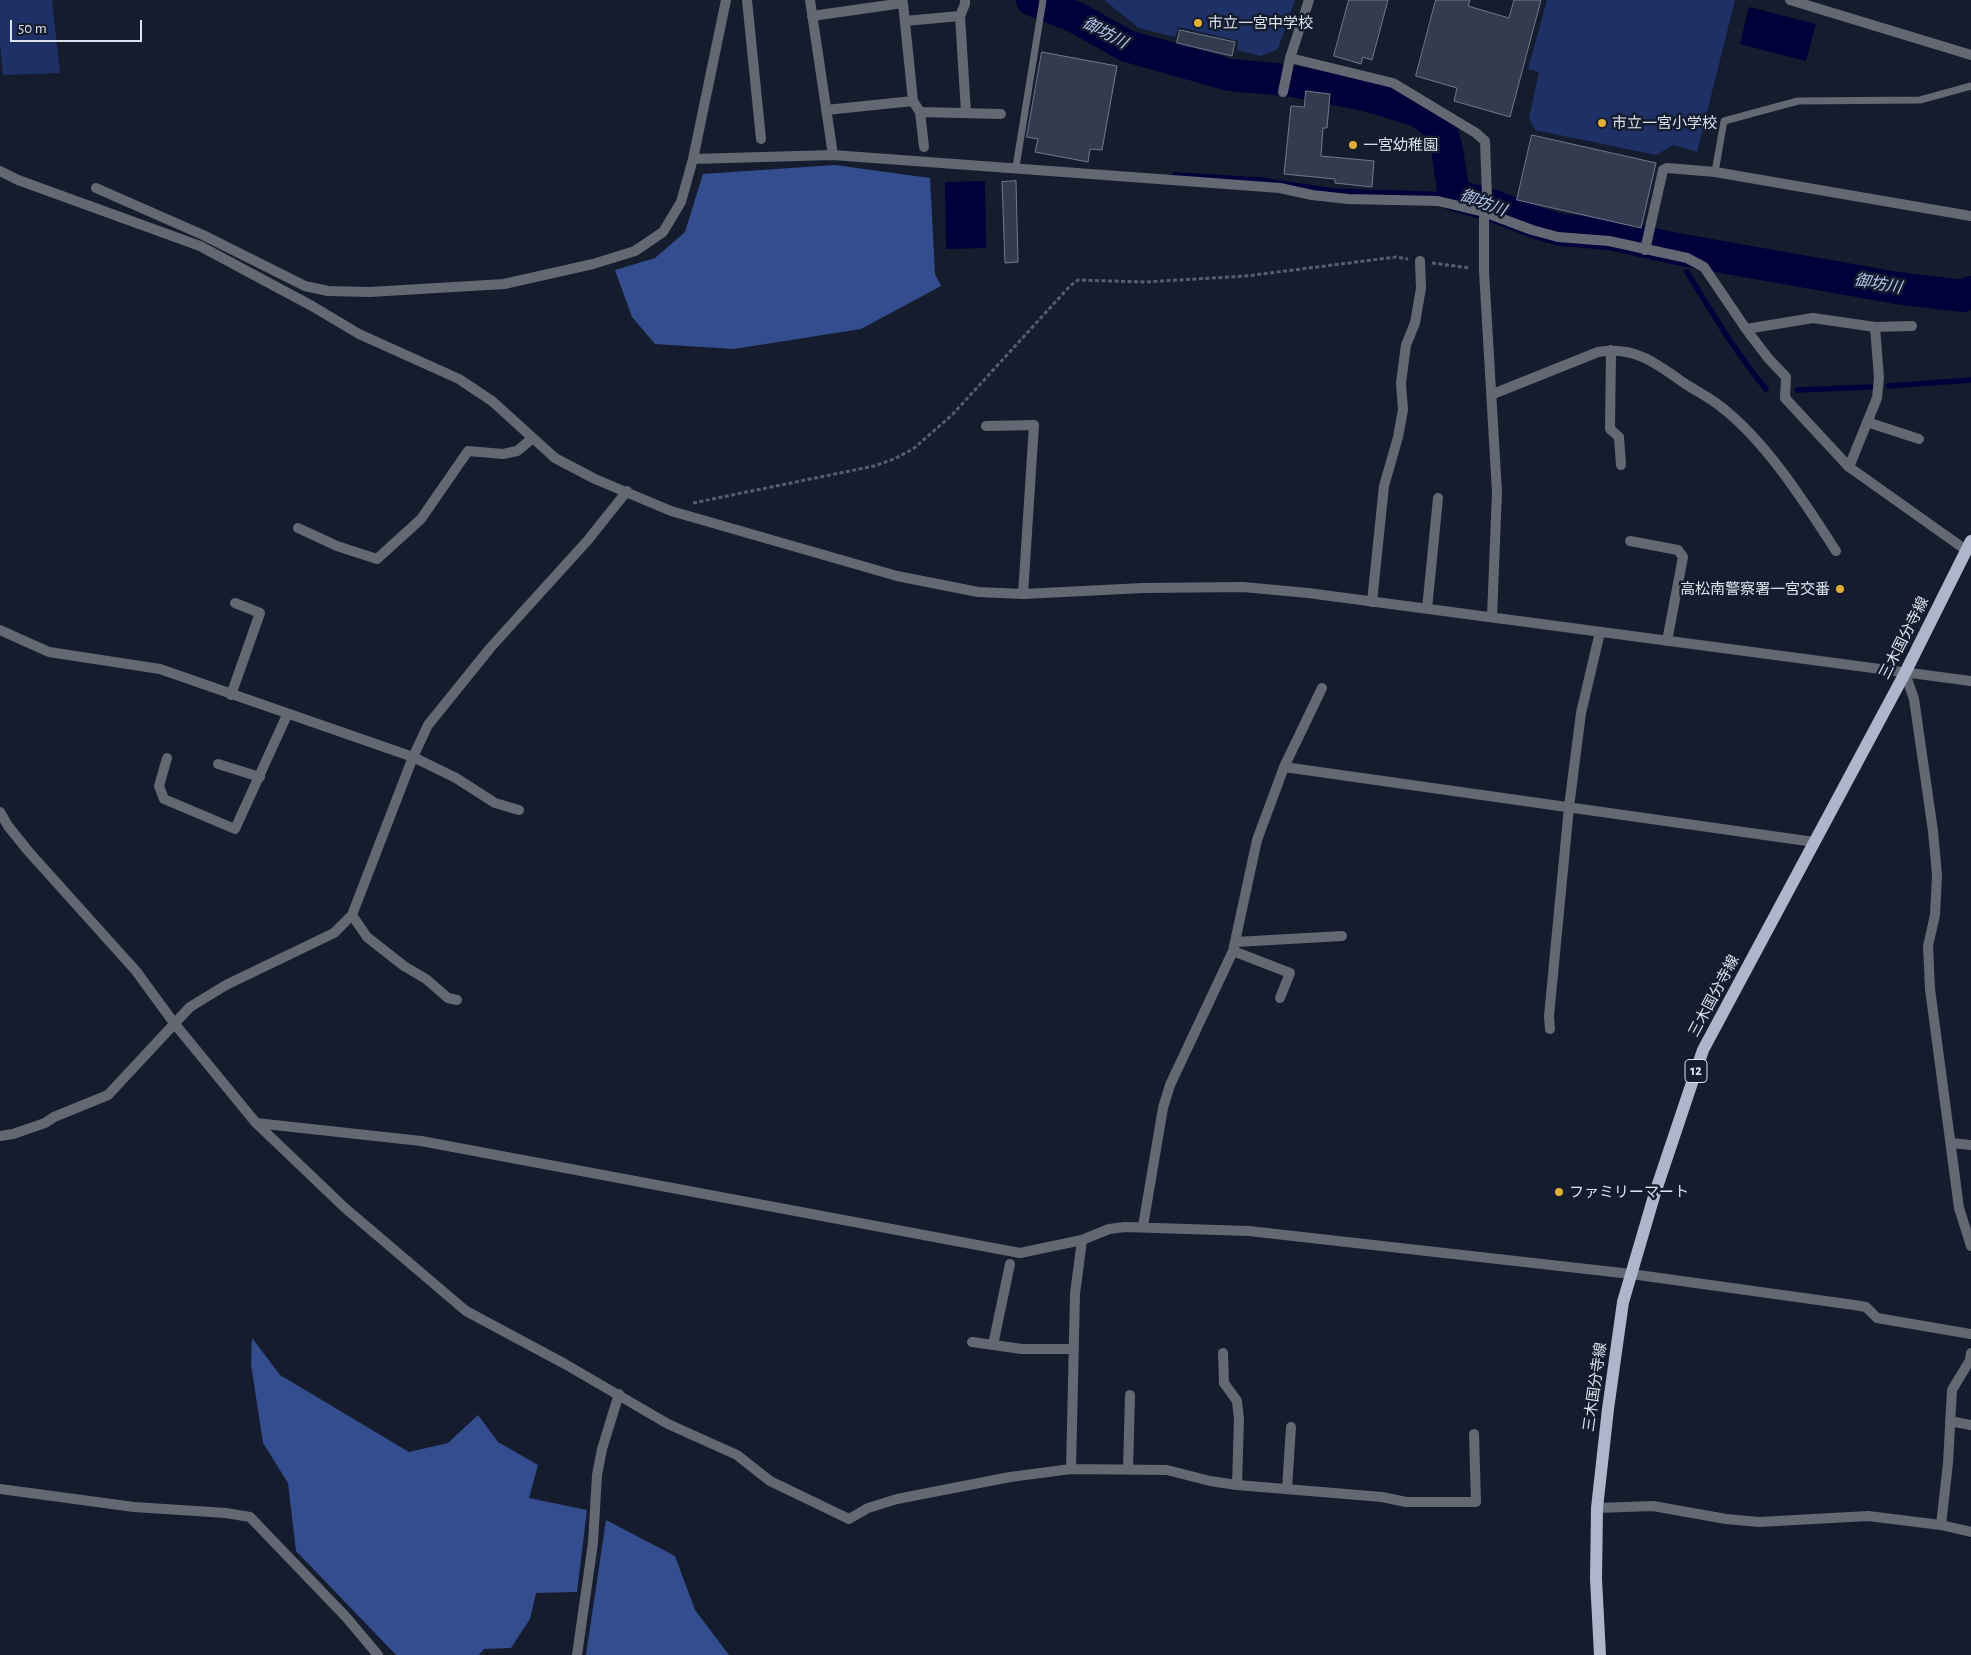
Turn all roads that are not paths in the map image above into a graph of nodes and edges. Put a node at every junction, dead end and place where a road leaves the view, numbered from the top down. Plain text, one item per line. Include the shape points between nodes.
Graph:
1 (726, 0) edge
2 (747, 0) edge
3 (810, 0) edge
4 (965, 0) edge
5 (1043, 0) edge
6 (1309, 0) edge
7 (1790, 0) edge
8 (904, 1) edge
9 (812, 16) junction
10 (960, 16) junction
11 (905, 21) junction
12 (1971, 56) edge
13 (1290, 58) junction
14 (1971, 86) edge
15 (1284, 92) dead end
16 (913, 101) junction
17 (826, 110) junction
18 (920, 112) junction
19 (966, 113) junction
20 (1001, 114) dead end
21 (761, 139) dead end
22 (924, 147) dead end
23 (833, 154) junction
24 (693, 159) junction
25 (1016, 168) junction
26 (0, 171) edge
27 (1715, 172) junction
28 (96, 188) dead end
29 (1484, 210) junction
30 (1971, 216) edge
31 (203, 235) junction
32 (200, 246) junction
33 (1646, 249) junction
34 (1420, 261) road end
35 (1912, 326) dead end
36 (1875, 327) junction
37 (1746, 329) junction
38 (1611, 350) junction
39 (1492, 394) junction
40 (1867, 422) junction
41 (986, 426) dead end
42 (533, 438) junction
43 (1919, 439) dead end
44 (1622, 466) dead end
45 (1849, 467) junction
46 (627, 491) junction
47 (1438, 498) dead end
48 (298, 528) dead end
49 (1630, 541) dead end
50 (1969, 546) edge
51 (1836, 552) dead end
52 (1023, 594) junction
53 (1372, 602) junction
54 (235, 603) dead end
55 (1427, 609) junction
56 (1492, 617) junction
57 (0, 630) edge
58 (1600, 632) junction
59 (1667, 641) junction
60 (1905, 672) junction
61 (1971, 681) edge
62 (1322, 688) dead end
63 (231, 695) junction
64 (287, 715) junction
65 (414, 757) junction
66 (167, 758) dead end
67 (218, 764) dead end
68 (1284, 766) junction
69 (260, 777) junction
70 (1569, 807) junction
71 (519, 810) dead end
72 (0, 812) edge
73 (1814, 842) junction
74 (352, 915) junction
75 (1342, 936) dead end
76 (1235, 947) junction
77 (1280, 998) dead end
78 (458, 1000) dead end
79 (174, 1023) junction
80 (1550, 1029) dead end
81 (256, 1123) junction
82 (0, 1136) edge
83 (1951, 1143) junction
84 (1971, 1145) edge
85 (1143, 1226) junction
86 (1082, 1240) junction
87 (1971, 1246) edge
88 (1010, 1264) dead end
89 (1631, 1274) junction
90 (1971, 1334) edge
91 (972, 1342) dead end
92 (993, 1345) junction
93 (1074, 1349) junction
94 (1223, 1353) dead end
95 (1971, 1353) edge
96 (619, 1394) junction
97 (1130, 1395) dead end
98 (1950, 1421) junction
99 (1971, 1425) edge
100 (1290, 1427) dead end
101 (1474, 1434) dead end
102 (1071, 1469) junction
103 (1128, 1469) junction
104 (1237, 1485) junction
105 (0, 1488) edge
106 (1287, 1489) junction
107 (1597, 1508) junction
108 (1941, 1524) junction
109 (1971, 1532) edge
110 (378, 1655) edge
111 (577, 1655) edge
112 (1600, 1655) edge

1 - 24 street
2 - 21 street
3 - 9 street
4 - 10 street
5 - 25 lane
6 - 13 street
7 - 12 street
8 - 9 street
8 - 11 street
9 - 17 street
10 - 11 street
10 - 19 street
11 - 16 street
13 - 15 street
13 - 29 street via 1393,83 1476,133 1485,142 1487,196
14 - 27 lane via 1920,100 1798,101 1724,121
16 - 17 street
16 - 18 street
17 - 23 street
18 - 19 street
18 - 22 street
19 - 20 street
23 - 24 street
23 - 25 street
24 - 31 street via 681,202 663,232 635,251 504,284 370,292 328,291 305,286
25 - 29 street via 1280,188 1348,199 1438,201
26 - 32 street
27 - 30 street
27 - 33 street via 1663,170
28 - 31 street
29 - 33 street via 1532,230
29 - 39 street via 1484,270
31 - 32 street
32 - 42 street via 359,334 459,379 492,401
33 - 37 street via 1687,258 1704,267
34 - 53 street via 1421,288 1415,323 1406,345 1401,383 1403,410 1384,486
35 - 36 street
36 - 37 street via 1813,318
36 - 40 street via 1879,378 1877,398
37 - 45 street via 1786,377 1785,398
38 - 39 street via 1598,352
38 - 44 street via 1610,429 1619,437
38 - 51 street via 1648,358 1719,405 1748,430 1798,493
39 - 56 street via 1497,492
40 - 43 street
40 - 45 street
41 - 52 street via 1034,425
42 - 46 street via 555,458
42 - 48 street via 517,451 504,454 468,451 421,519 377,559 336,546
45 - 50 street
46 - 52 street via 671,511 896,576 978,592
46 - 65 street via 588,540 491,647 428,725
47 - 55 street
49 - 59 street via 1678,550 1683,557
50 - 60 main road, 三木国分寺線 / 12
52 - 53 street via 1243,587
53 - 55 street
54 - 63 street via 260,613
55 - 56 street
56 - 58 street
57 - 63 street via 49,652 160,669
58 - 59 street
58 - 70 street via 1581,714
59 - 60 street
60 - 61 street
60 - 73 main road, 三木国分寺線 / 12
60 - 83 street via 1914,699 1933,831 1937,875 1928,946 1930,989
62 - 68 street
63 - 64 street
64 - 65 street
64 - 69 street
65 - 71 street via 495,803
65 - 74 street
66 - 69 street via 159,786 164,799 235,829
67 - 69 street
68 - 70 street
68 - 76 street via 1257,840
70 - 73 street
70 - 80 street
72 - 79 street via 30,852 136,972
73 - 89 main road, 三木国分寺線 / 12 via 1703,1050 1654,1193
74 - 78 street via 367,937 448,998
74 - 79 street via 334,933 226,985 190,1007
75 - 76 street
76 - 77 street via 1290,973
76 - 85 street via 1170,1085 1163,1108
79 - 81 street
79 - 82 street via 108,1095 44,1124
81 - 86 street via 422,1141 1020,1253
81 - 96 street via 345,1208 466,1311
83 - 84 street
83 - 87 street via 1959,1208
85 - 86 street via 1109,1229
85 - 89 street via 1249,1231
86 - 93 street via 1075,1294
88 - 92 street
89 - 90 street via 1866,1307 1877,1318
89 - 107 main road, 三木国分寺線 / 12 via 1622,1312
91 - 92 street
92 - 93 street via 1022,1349
93 - 102 street
94 - 104 street via 1224,1383 1237,1401 1239,1419
95 - 98 street via 1952,1390
96 - 102 street via 668,1424 737,1455 770,1481 849,1518 897,1499
96 - 111 street via 597,1475 593,1543
97 - 103 street
98 - 99 street
98 - 108 street
100 - 106 street
101 - 106 street via 1476,1502 1406,1502
102 - 103 street
103 - 104 street via 1167,1470
104 - 106 street
105 - 110 street via 134,1507 250,1517
107 - 108 street via 1653,1506 1759,1522 1868,1516
107 - 112 main road, 三木国分寺線 / 12
108 - 109 street

